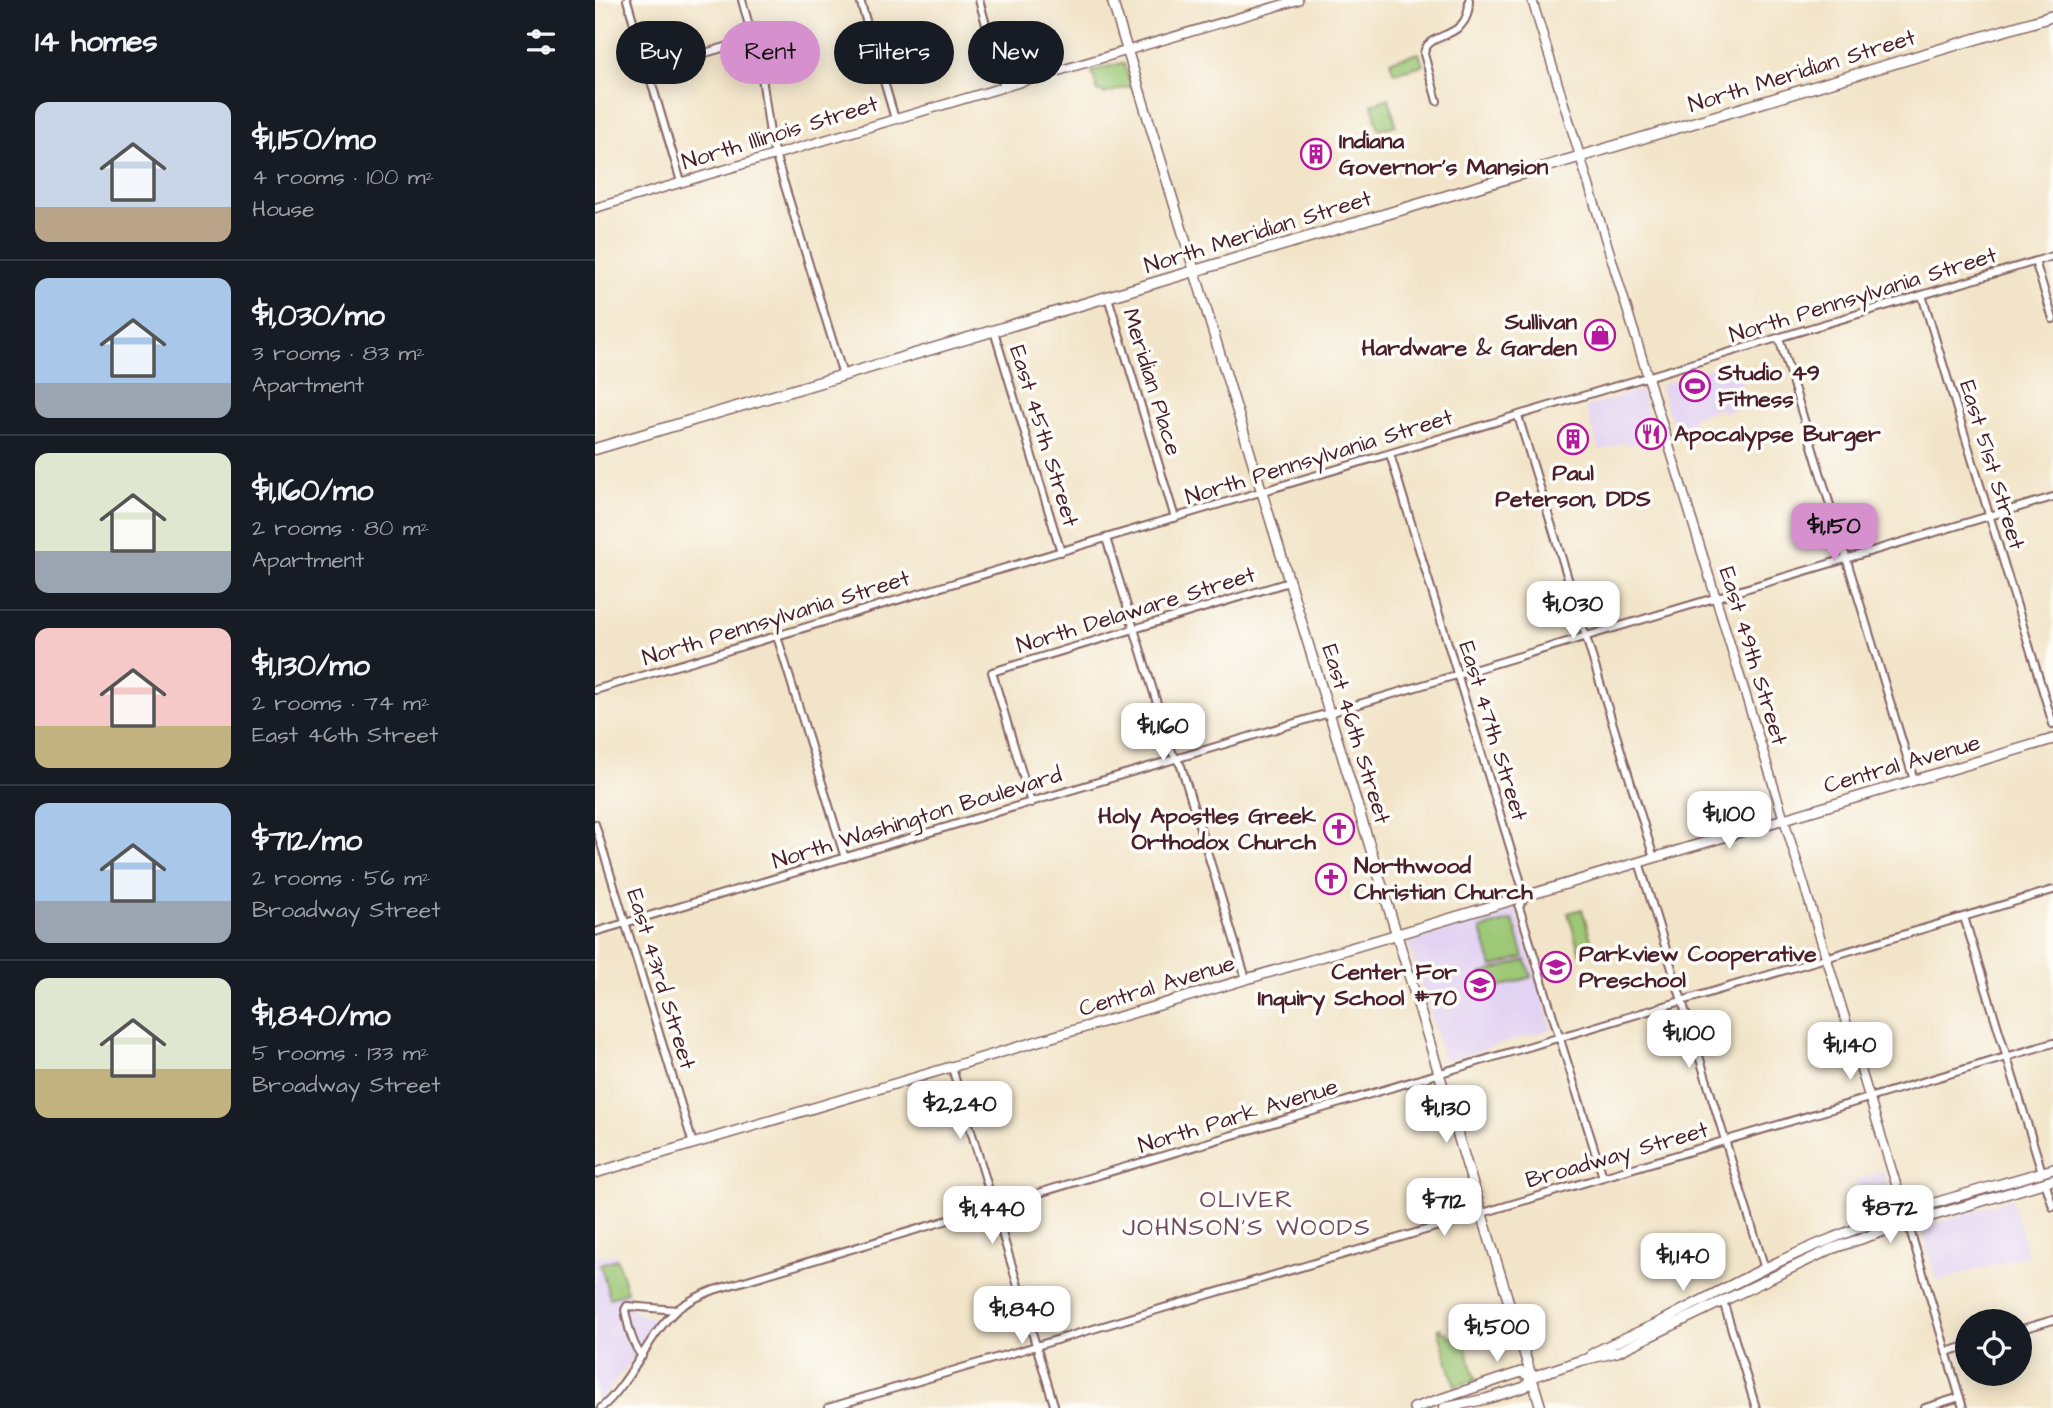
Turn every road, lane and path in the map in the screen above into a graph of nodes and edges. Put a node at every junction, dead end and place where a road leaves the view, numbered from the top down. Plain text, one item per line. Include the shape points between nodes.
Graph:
1 (627, 0) edge
2 (742, 0) edge
3 (860, 0) edge
4 (979, 0) edge
5 (1112, 0) edge
6 (1298, 0) edge
7 (1469, 0) edge
8 (1532, 0) edge
9 (2053, 16) edge
10 (633, 21) edge
11 (748, 21) edge
12 (1128, 51) junction
13 (651, 84) edge
14 (763, 84) edge
15 (1004, 87) junction
16 (1437, 101) dead end
17 (895, 119) junction
18 (775, 154) junction
19 (1579, 157) junction
20 (681, 182) junction
21 (595, 208) edge
22 (2053, 256) edge
23 (2035, 261) junction
24 (1195, 271) junction
25 (1921, 295) junction
26 (1108, 297) junction
27 (2053, 319) edge
28 (994, 331) junction
29 (1779, 338) junction
30 (843, 375) junction
31 (1647, 378) junction
32 (1518, 416) junction
33 (595, 449) edge
34 (1390, 454) junction
35 (1262, 492) junction
36 (2053, 497) edge
37 (1989, 516) junction
38 (1175, 518) junction
39 (1107, 538) junction
40 (1061, 552) junction
41 (1847, 559) junction
42 (1289, 582) junction
43 (1716, 598) junction
44 (1134, 630) junction
45 (776, 636) junction
46 (1586, 637) junction
47 (1458, 675) junction
48 (595, 690) edge
49 (1330, 713) junction
50 (2053, 724) edge
51 (2053, 739) edge
52 (1176, 758) junction
53 (1914, 780) junction
54 (1031, 803) junction
55 (1783, 819) junction
56 (595, 824) edge
57 (845, 858) junction
58 (1654, 858) junction
59 (1639, 862) junction
60 (2053, 890) edge
61 (1525, 896) junction
62 (1964, 917) junction
63 (625, 923) junction
64 (595, 932) edge
65 (1397, 934) junction
66 (1827, 958) junction
67 (1246, 979) junction
68 (1682, 1001) junction
69 (1560, 1038) junction
70 (2053, 1044) edge
71 (2007, 1057) junction
72 (952, 1068) junction
73 (1440, 1074) junction
74 (1870, 1098) junction
75 (1725, 1141) junction
76 (693, 1144) junction
77 (2053, 1169) edge
78 (595, 1173) edge
79 (1603, 1178) junction
80 (2047, 1178) edge
81 (995, 1207) junction
82 (2053, 1207) edge
83 (1905, 1212) junction
84 (1482, 1213) junction
85 (1908, 1223) junction
86 (1765, 1269) junction
87 (1723, 1301) junction
88 (677, 1310) junction
89 (2053, 1321) edge
90 (2032, 1327) edge
91 (1037, 1346) junction
92 (1955, 1349) edge
93 (1946, 1352) junction
94 (642, 1356) junction
95 (1579, 1361) junction
96 (1532, 1377) junction
97 (1960, 1398) junction
98 (601, 1408) edge
99 (828, 1408) edge
100 (1055, 1408) edge
101 (1414, 1408) edge
102 (1444, 1408) edge
103 (1541, 1408) edge
104 (1756, 1408) edge
105 (1925, 1408) edge
106 (1963, 1408) edge

1 - 10 street
2 - 11 street
3 - 17 street
4 - 15 street
5 - 12 main road, East 46th Street
6 - 12 street, North Illinois Street
7 - 16 street via 1459,27 1430,41 1425,49
8 - 19 street, East 49th Street
9 - 19 main road, North Meridian Street
12 - 15 street, North Illinois Street
12 - 24 main road, East 46th Street
13 - 20 street
14 - 18 street
15 - 17 street, North Illinois Street
17 - 18 street, North Illinois Street
18 - 20 street, North Illinois Street
18 - 30 street
19 - 24 main road, North Meridian Street
19 - 31 street, East 49th Street
20 - 21 street, North Illinois Street
22 - 23 street, North Pennsylvania Street
23 - 25 street, North Pennsylvania Street
23 - 27 street
24 - 26 main road, North Meridian Street
24 - 35 main road, East 46th Street
25 - 29 street, North Pennsylvania Street
25 - 37 street, East 51st Street
26 - 28 main road, North Meridian Street
26 - 38 street, Meridian Place
28 - 30 main road, North Meridian Street
28 - 40 street, East 45th Street
29 - 31 street, North Pennsylvania Street
29 - 41 street
30 - 33 main road, North Meridian Street
31 - 32 street, North Pennsylvania Street
31 - 43 street, East 49th Street
32 - 34 street, North Pennsylvania Street
32 - 46 street
34 - 35 street, North Pennsylvania Street
34 - 47 street, East 47th Street
35 - 38 street, North Pennsylvania Street
35 - 42 main road, East 46th Street
36 - 37 street, North Washington Boulevard
37 - 41 street, North Washington Boulevard
37 - 50 street, East 51st Street
38 - 39 street, North Pennsylvania Street
39 - 40 street, North Pennsylvania Street
39 - 44 street, East 45th Street
40 - 45 street, North Pennsylvania Street
41 - 43 street, North Washington Boulevard
41 - 53 street
42 - 44 street, North Delaware Street
42 - 49 main road, East 46th Street
43 - 46 street, North Washington Boulevard
43 - 55 street, East 49th Street
44 - 52 street, East 45th Street
44 - 54 street, North Delaware Street via 992,672
45 - 48 street, North Pennsylvania Street
45 - 57 street
46 - 47 street, North Washington Boulevard
46 - 58 street
47 - 49 street, North Washington Boulevard
47 - 61 street, East 47th Street
49 - 52 street, North Washington Boulevard
49 - 65 main road, East 46th Street
51 - 53 main road, Central Avenue
52 - 54 street, North Washington Boulevard
52 - 67 street, East 45th Street
53 - 55 main road, Central Avenue
54 - 57 street, North Washington Boulevard
55 - 58 main road, Central Avenue
55 - 66 street, East 49th Street
56 - 63 street, East 43rd Street
57 - 63 street, North Washington Boulevard
58 - 59 main road, Central Avenue
59 - 61 main road, Central Avenue
59 - 68 street
60 - 62 street, North Park Avenue
61 - 65 main road, Central Avenue
61 - 69 street, East 47th Street via 1519,907
62 - 66 street, North Park Avenue
62 - 71 street
63 - 64 street, North Washington Boulevard
63 - 76 street, East 43rd Street
65 - 67 main road, Central Avenue
65 - 73 main road, East 46th Street
66 - 68 street, North Park Avenue
66 - 74 street, East 49th Street
67 - 72 main road, Central Avenue
68 - 69 street, North Park Avenue
68 - 75 street
69 - 73 street, North Park Avenue
69 - 79 street, East 47th Street
70 - 71 street, Broadway Street
71 - 74 street, Broadway Street
71 - 80 street
72 - 76 main road, Central Avenue
72 - 81 street
73 - 81 street, North Park Avenue
73 - 84 main road, East 46th Street
74 - 75 street, Broadway Street
74 - 83 street, East 49th Street
75 - 79 street, Broadway Street
75 - 86 street
76 - 78 main road, Central Avenue
77 - 80 main road
79 - 84 street, Broadway Street
80 - 82 street
80 - 83 main road
80 - 85 main road
81 - 88 street, North Park Avenue via 720,1288
81 - 91 street
83 - 85 street, East 49th Street
83 - 86 main road via 1834,1237
84 - 91 street, Broadway Street
84 - 96 main road, East 46th Street
85 - 87 main road via 1831,1249
85 - 93 street, East 49th Street
86 - 95 main road
87 - 95 main road via 1617,1352
87 - 104 street
88 - 94 street, North Park Avenue
88 - 94 street via 627,1306 630,1331
89 - 90 street
91 - 99 street, Broadway Street
91 - 100 street
92 - 93 street
93 - 97 street, East 49th Street
94 - 98 street, North Park Avenue
95 - 96 main road
96 - 101 main road via 1521,1372
96 - 102 main road via 1525,1387
96 - 103 main road, East 46th Street
97 - 105 street
97 - 106 street, East 49th Street

